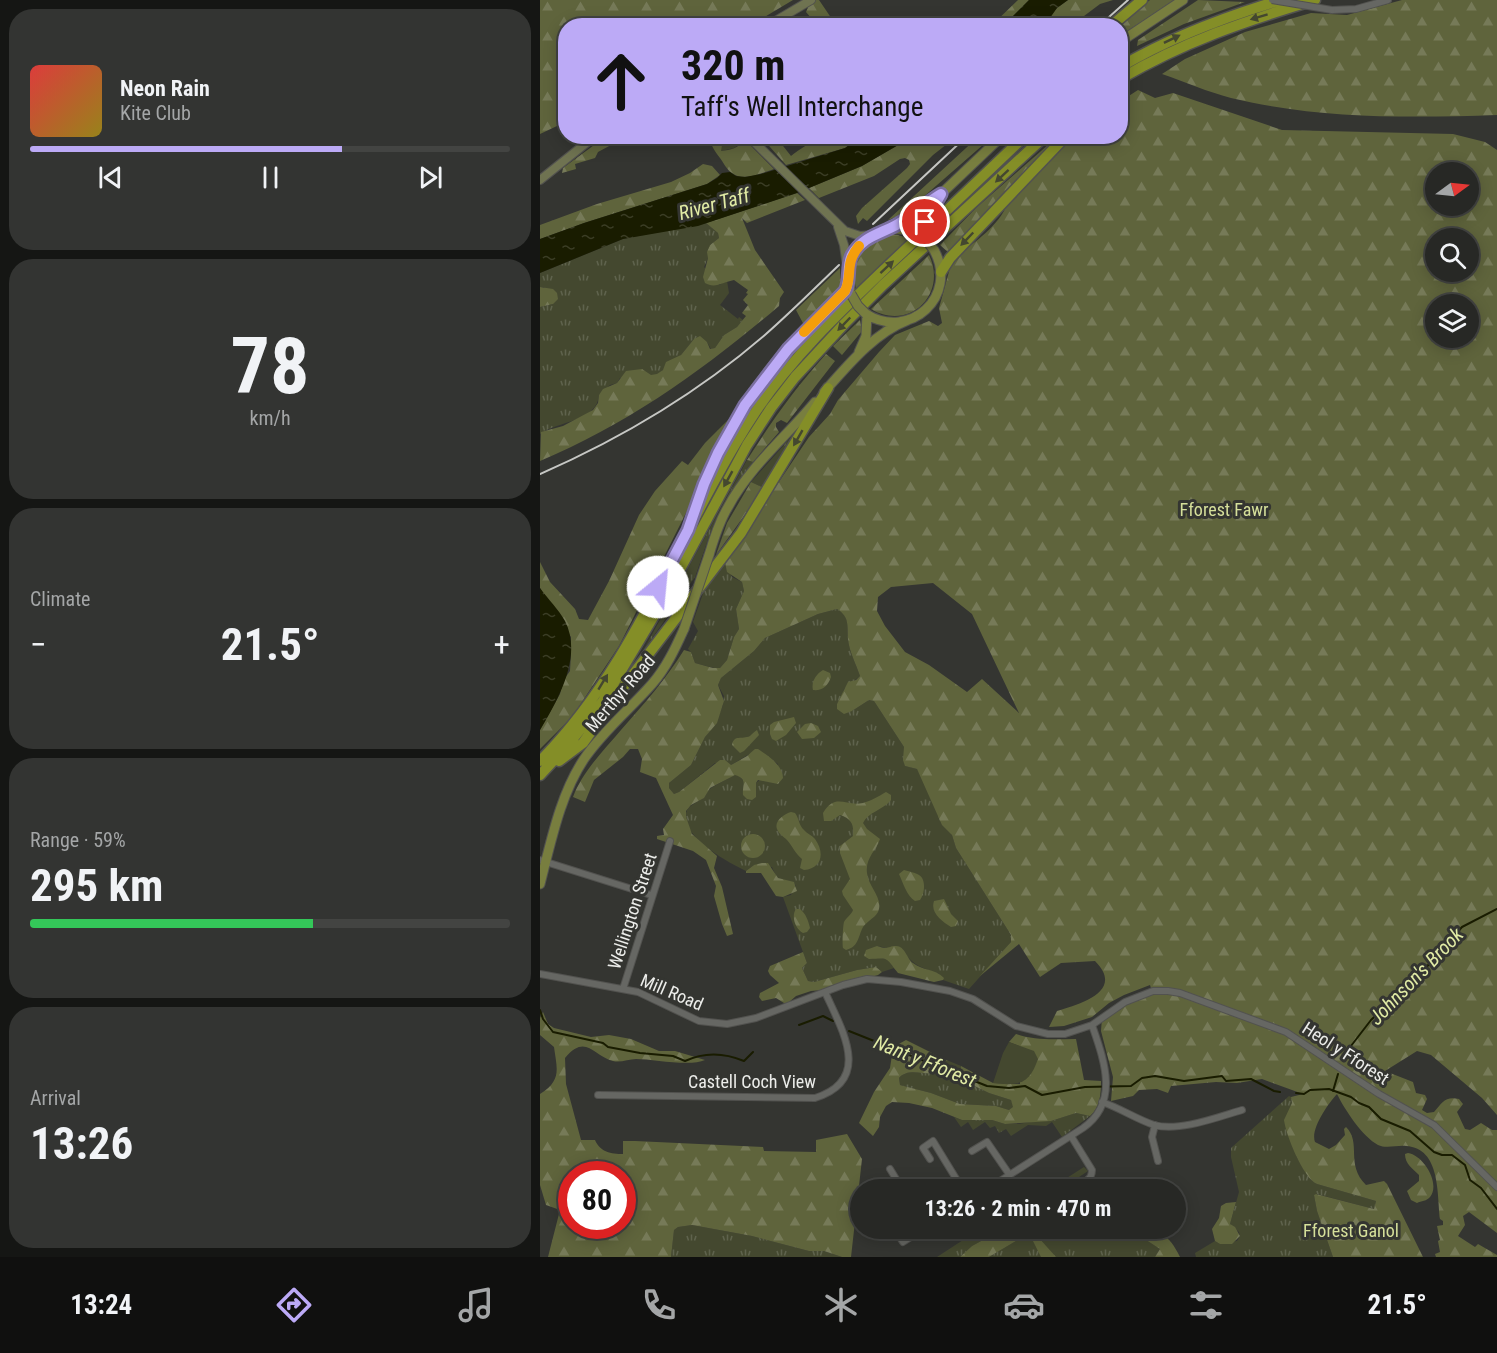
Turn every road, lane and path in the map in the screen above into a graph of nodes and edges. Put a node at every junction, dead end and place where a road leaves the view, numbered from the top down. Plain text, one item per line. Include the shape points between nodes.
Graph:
1 (811, 0) edge
2 (1142, 0) edge
3 (1183, 0) edge
4 (1272, 0) edge
5 (1281, 0) edge
6 (1315, 0) edge
7 (1388, 0) edge
8 (781, 18) edge
9 (1121, 18) edge
10 (1128, 37) edge
11 (1128, 63) edge
12 (1131, 73) junction
13 (1128, 75) edge
14 (1128, 76) edge
15 (586, 144) edge
16 (759, 144) edge
17 (994, 144) edge
18 (1017, 144) edge
19 (1036, 144) edge
20 (1058, 144) edge
21 (540, 180) edge
22 (941, 194) junction
23 (837, 224) junction
24 (886, 230) junction
25 (873, 235) junction
26 (927, 241) junction
27 (941, 272) junction
28 (848, 279) junction
29 (867, 314) junction
30 (908, 320) junction
31 (858, 354) junction
32 (828, 388) junction
33 (688, 530) junction
34 (540, 761) edge
35 (540, 775) edge
36 (670, 841) dead end
37 (543, 861) edge
38 (540, 884) edge
39 (651, 895) junction
40 (540, 974) edge
41 (623, 989) junction
42 (1153, 991) joint
43 (825, 993) junction
44 (1092, 1025) junction
45 (598, 1095) dead end
46 (1102, 1102) junction
47 (1242, 1110) dead end
48 (1155, 1125) junction
49 (1071, 1136) junction
50 (972, 1151) dead end
51 (930, 1159) dead end
52 (1158, 1161) dead end
53 (890, 1169) dead end
54 (1009, 1174) junction
55 (897, 1179) edge
56 (956, 1179) edge
57 (1002, 1179) edge
58 (1090, 1179) edge
59 (1497, 1187) edge

1 - 8 main road
2 - 9 highway
3 - 10 main road
4 - 7 street, bridge via 1332,10 1356,9
11 -> 5 highway via 1180,34
6 -> 12 highway via 1202,37
12 - 13 highway
12 - 14 highway
15 - 21 main road
16 - 23 main road
17 - 22 main road
33 -> 18 highway via 736,443 790,366 866,287
19 -> 35 highway via 883,285 795,377 747,445 608,693
20 -> 27 highway
22 - 24 main road
22 - 26 main road, bridge via 926,217
23 - 25 main road via 850,234
23 - 28 main road
24 - 25 main road
24 - 26 main road, bridge via 900,229
25 - 28 main road via 850,258
26 - 27 main road, bridge
27 - 30 main road via 939,290 932,302
28 - 29 main road, bridge via 851,294
28 - 33 highway via 842,295 788,349 745,405 718,453
29 - 30 main road via 888,322
29 - 31 main road, Merthyr Road via 866,336
30 - 31 main road, Merthyr Road
31 - 32 main road, Merthyr Road
32 -> 35 highway via 741,533 583,743
32 - 37 main road, Merthyr Road, bridge via 737,492 718,527 671,658 573,777
34 -> 33 highway via 597,691
36 - 39 street, Wellington Street
37 - 38 main road, Merthyr Road
37 - 39 street
39 - 41 street, Wellington Street
40 - 41 street, Mill Road
41 - 43 street, Mill Road via 638,992 699,1021 727,1024 756,1018
42 - 44 street, Mill Road via 1125,1002
42 - 59 street, Heol y Fforest via 1180,993 1286,1032 1379,1094 1434,1125
43 - 44 street, Mill Road via 857,981 877,979 963,995 1006,1022 1048,1034 1065,1034
43 - 45 street, Castell Coch View via 846,1039 850,1059 844,1077 824,1096
44 - 46 street via 1105,1066
46 - 48 street
46 - 49 street via 1096,1117
47 - 48 street via 1198,1122
48 - 52 street via 1152,1137
49 - 54 street
49 - 58 street via 1092,1170
50 - 54 street via 987,1142
51 - 56 street via 923,1148 933,1140
53 - 55 street
54 - 57 street

